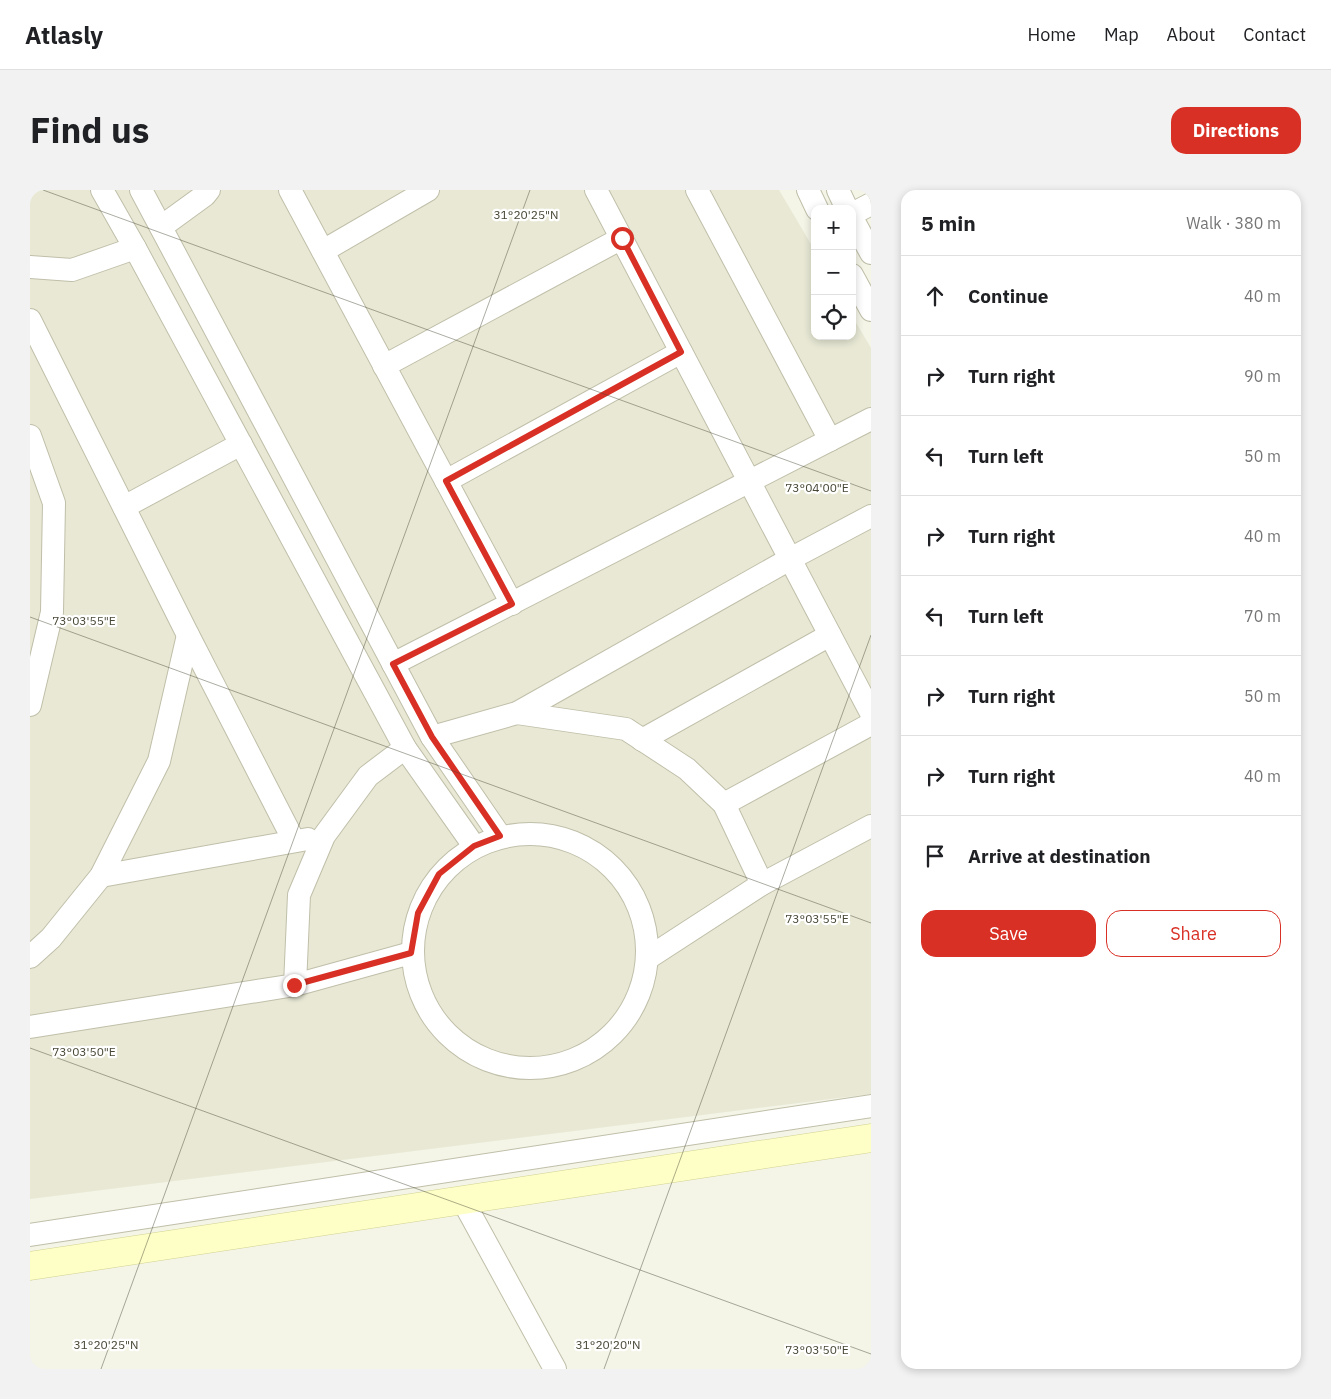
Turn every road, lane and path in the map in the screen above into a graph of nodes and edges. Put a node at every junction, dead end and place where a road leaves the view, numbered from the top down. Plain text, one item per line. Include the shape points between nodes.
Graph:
1 (102, 190) edge
2 (141, 190) edge
3 (209, 190) edge
4 (290, 190) edge
5 (428, 190) edge
6 (596, 190) edge
7 (697, 190) edge
8 (808, 190) edge
9 (838, 190) edge
10 (871, 204) edge
11 (815, 205) edge
12 (845, 205) edge
13 (856, 212) edge
14 (856, 225) edge
15 (161, 227) junction
16 (622, 238) junction
17 (136, 248) junction
18 (323, 251) junction
19 (871, 253) edge
20 (30, 267) edge
21 (856, 282) edge
22 (871, 310) edge
23 (30, 320) edge
24 (681, 352) junction
25 (384, 366) junction
26 (871, 419) edge
27 (30, 436) edge
28 (830, 440) junction
29 (241, 444) junction
30 (446, 481) junction
31 (749, 482) junction
32 (124, 506) junction
33 (871, 516) edge
34 (790, 559) junction
35 (512, 604) junction
36 (188, 635) junction
37 (830, 635) junction
38 (393, 664) junction
39 (30, 705) edge
40 (518, 712) junction
41 (871, 713) edge
42 (871, 724) edge
43 (432, 737) junction
44 (642, 740) junction
45 (405, 748) junction
46 (724, 804) junction
47 (871, 826) edge
48 (324, 836) junction
49 (500, 836) junction
50 (294, 841) junction
51 (474, 846) junction
52 (101, 876) junction
53 (762, 884) junction
54 (411, 953) junction
55 (30, 958) edge
56 (648, 958) junction
57 (294, 985) junction
58 (30, 1027) edge
59 (871, 1106) edge
60 (871, 1138) edge
61 (462, 1199) junction
62 (30, 1235) edge
63 (30, 1266) edge
64 (555, 1369) edge

1 - 17 street
2 - 15 street
3 - 15 street
4 - 18 street
5 - 18 street
6 - 16 street
7 - 28 street
8 - 11 street
9 - 12 street
10 - 13 street
14 - 19 street
15 - 38 street
16 - 24 street
16 - 25 street
17 - 20 street via 72,270
17 - 29 street
18 - 25 street
21 - 22 street
23 - 32 street
24 - 30 street
24 - 31 street
25 - 30 street
26 - 28 street
27 - 39 street via 54,503 52,612
28 - 31 street
29 - 32 street
29 - 45 street
30 - 35 street
31 - 34 street
31 - 35 street
32 - 36 street
33 - 34 street
34 - 37 street
34 - 40 street
35 - 38 street
36 - 50 street
36 - 52 street via 160,761
37 - 41 street
37 - 44 street
38 - 43 street
40 - 43 street
40 - 44 street via 626,729
42 - 46 street
43 - 49 street
44 - 46 street via 687,769
45 - 48 street via 368,776
45 - 51 street
46 - 53 street
47 - 53 street
48 - 50 street
48 - 57 street via 299,895
49 - 51 street
49 - 56 street via 544,833 586,847 621,875 642,914
50 - 52 street
51 - 54 street via 439,874 418,913
52 - 55 street via 51,938
53 - 56 street
54 - 56 street via 422,1001 448,1037 485,1062 529,1070 573,1062 610,1038 637,1002
54 - 57 street
57 - 58 street
59 - 62 street
60 - 61 street
61 - 63 street
61 - 64 street

